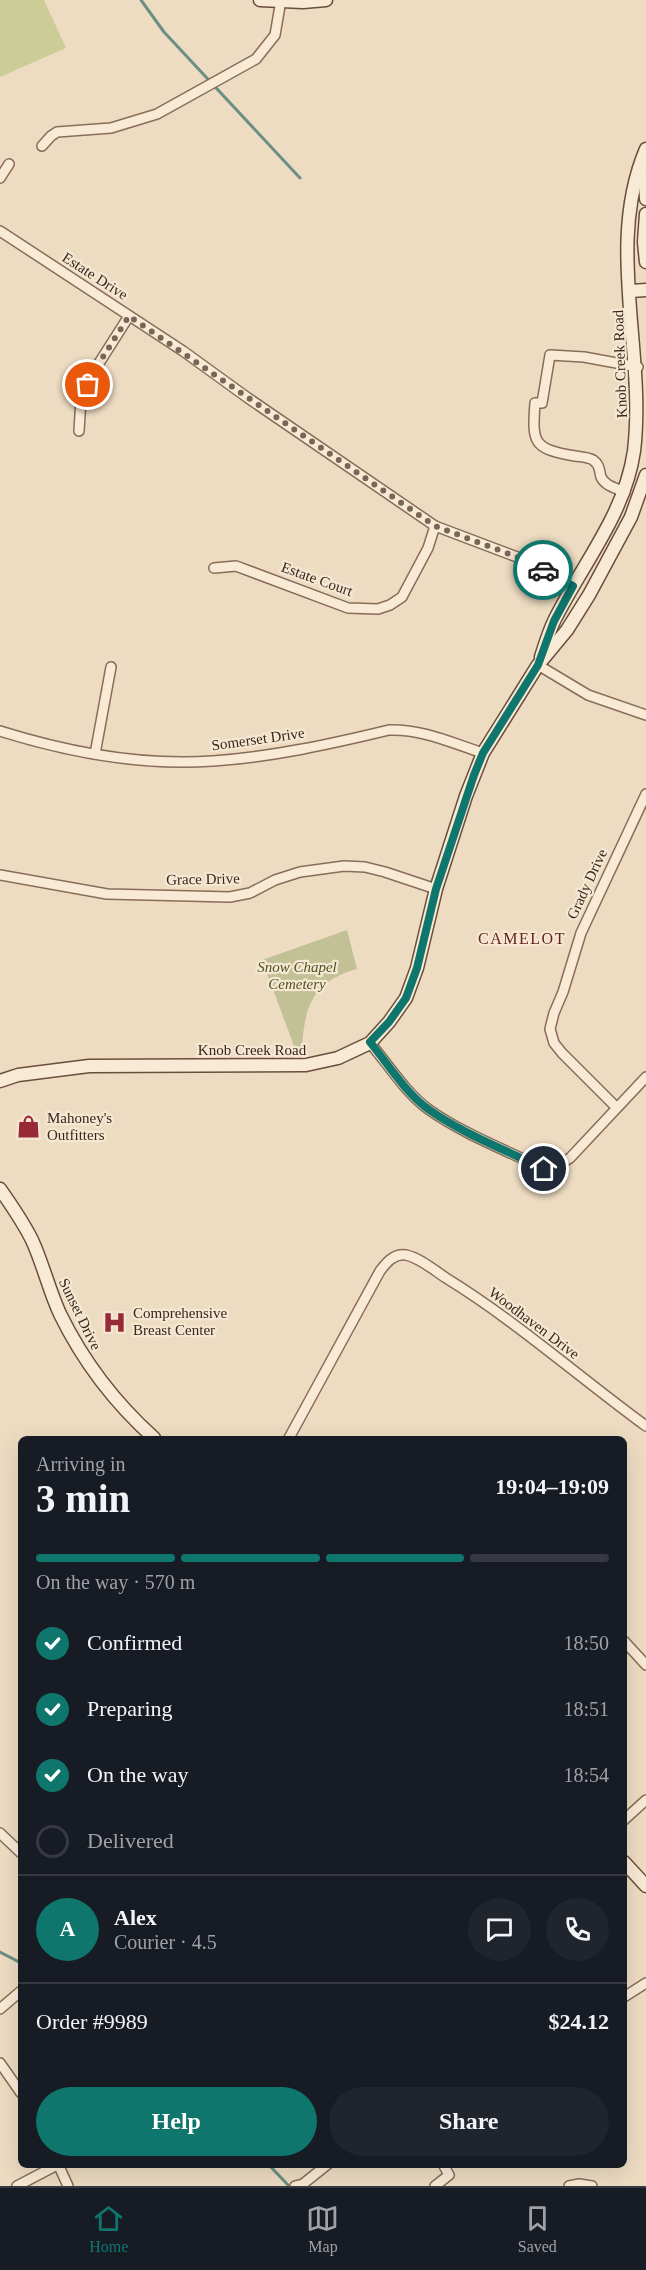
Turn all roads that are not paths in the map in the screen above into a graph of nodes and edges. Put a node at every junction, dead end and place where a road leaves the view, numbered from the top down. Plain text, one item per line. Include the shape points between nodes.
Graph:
1 (260, 0) edge
2 (326, 0) edge
3 (281, 1) edge
4 (42, 146) dead end
5 (646, 149) edge
6 (9, 164) dead end
7 (643, 168) edge
8 (0, 178) edge
9 (646, 199) edge
10 (646, 214) edge
11 (0, 231) edge
12 (646, 262) edge
13 (646, 290) edge
14 (631, 291) junction
15 (129, 316) junction
16 (642, 366) edge
17 (79, 431) dead end
18 (646, 475) edge
19 (625, 492) junction
20 (640, 496) junction
21 (435, 526) junction
22 (214, 568) dead end
23 (601, 573) junction
24 (573, 586) junction
25 (567, 630) junction
26 (538, 665) junction
27 (111, 667) dead end
28 (646, 715) edge
29 (0, 731) edge
30 (483, 753) junction
31 (95, 754) junction
32 (646, 794) edge
33 (0, 875) edge
34 (436, 889) junction
35 (370, 1042) junction
36 (646, 1077) edge
37 (0, 1080) edge
38 (616, 1107) junction
39 (0, 1189) edge
40 (646, 1426) edge
41 (152, 1436) edge
42 (290, 1436) edge
43 (627, 1644) edge
44 (646, 1665) edge
45 (646, 1800) edge
46 (627, 1817) edge
47 (0, 1833) edge
48 (18, 1850) edge
49 (627, 1865) edge
50 (646, 1886) edge
51 (646, 1983) edge
52 (18, 1994) edge
53 (627, 1995) edge
54 (0, 2010) edge
55 (0, 2062) edge
56 (18, 2089) edge
57 (52, 2168) edge
58 (59, 2168) edge
59 (323, 2168) edge
60 (445, 2168) edge
61 (17, 2186) edge
62 (68, 2186) edge
63 (295, 2186) edge
64 (435, 2186) edge
65 (569, 2186) edge
66 (592, 2186) edge

1 - 3 main road
2 - 3 main road
3 - 4 street via 275,35 256,59 157,114 111,128 57,132
5 - 7 main road, Knob Creek Road
6 - 8 street
7 - 9 main road
7 - 14 main road, Knob Creek Road via 628,213
10 - 12 main road
11 - 15 street, Estate Drive
13 - 14 main road
14 - 16 main road, Knob Creek Road
15 - 17 street via 81,399
15 - 21 street, Estate Drive
16 - 19 main road, Knob Creek Road via 637,429
16 - 19 street via 550,355 542,403 535,403 533,428 536,439 545,448 593,460 608,485
18 - 20 main road, Knob Creek Road
19 - 20 main road
19 - 24 main road, Knob Creek Road
20 - 23 main road, Knob Creek Road
21 - 22 street, Estate Court via 429,548 402,597 378,609 348,608 236,566
21 - 24 street, Estate Drive via 525,560
23 - 24 main road via 587,585
23 - 25 main road, Knob Creek Road
24 - 25 main road via 576,608
24 - 26 main road, Knob Creek Road via 554,621
25 - 26 main road, Knob Creek Road
26 - 28 street via 588,694
26 - 30 main road, Knob Creek Road
27 - 31 street
29 - 31 street, Somerset Drive
30 - 31 street, Somerset Drive via 425,733 389,730 210,762 121,759
30 - 34 main road, Knob Creek Road
32 - 38 street, Grady Drive via 581,933 550,1029 554,1043
33 - 34 street, Grace Drive via 106,894 230,897 300,872 344,866 385,872
34 - 35 main road, Knob Creek Road via 406,998
35 - 37 main road, Knob Creek Road via 338,1058 306,1065 89,1066
35 - 38 street via 428,1108 544,1169 570,1158
36 - 38 street
39 - 41 main road, Sunset Drive via 32,1241 60,1313 82,1355 104,1386
40 - 42 street, Woodhaven Drive via 463,1289 416,1260 399,1255 380,1271
43 - 44 street
45 - 46 street
47 - 48 street
49 - 50 main road
51 - 53 street
52 - 54 street
55 - 56 street
57 - 61 street
58 - 62 street
59 - 63 street
60 - 64 street via 449,2175
65 - 66 street

